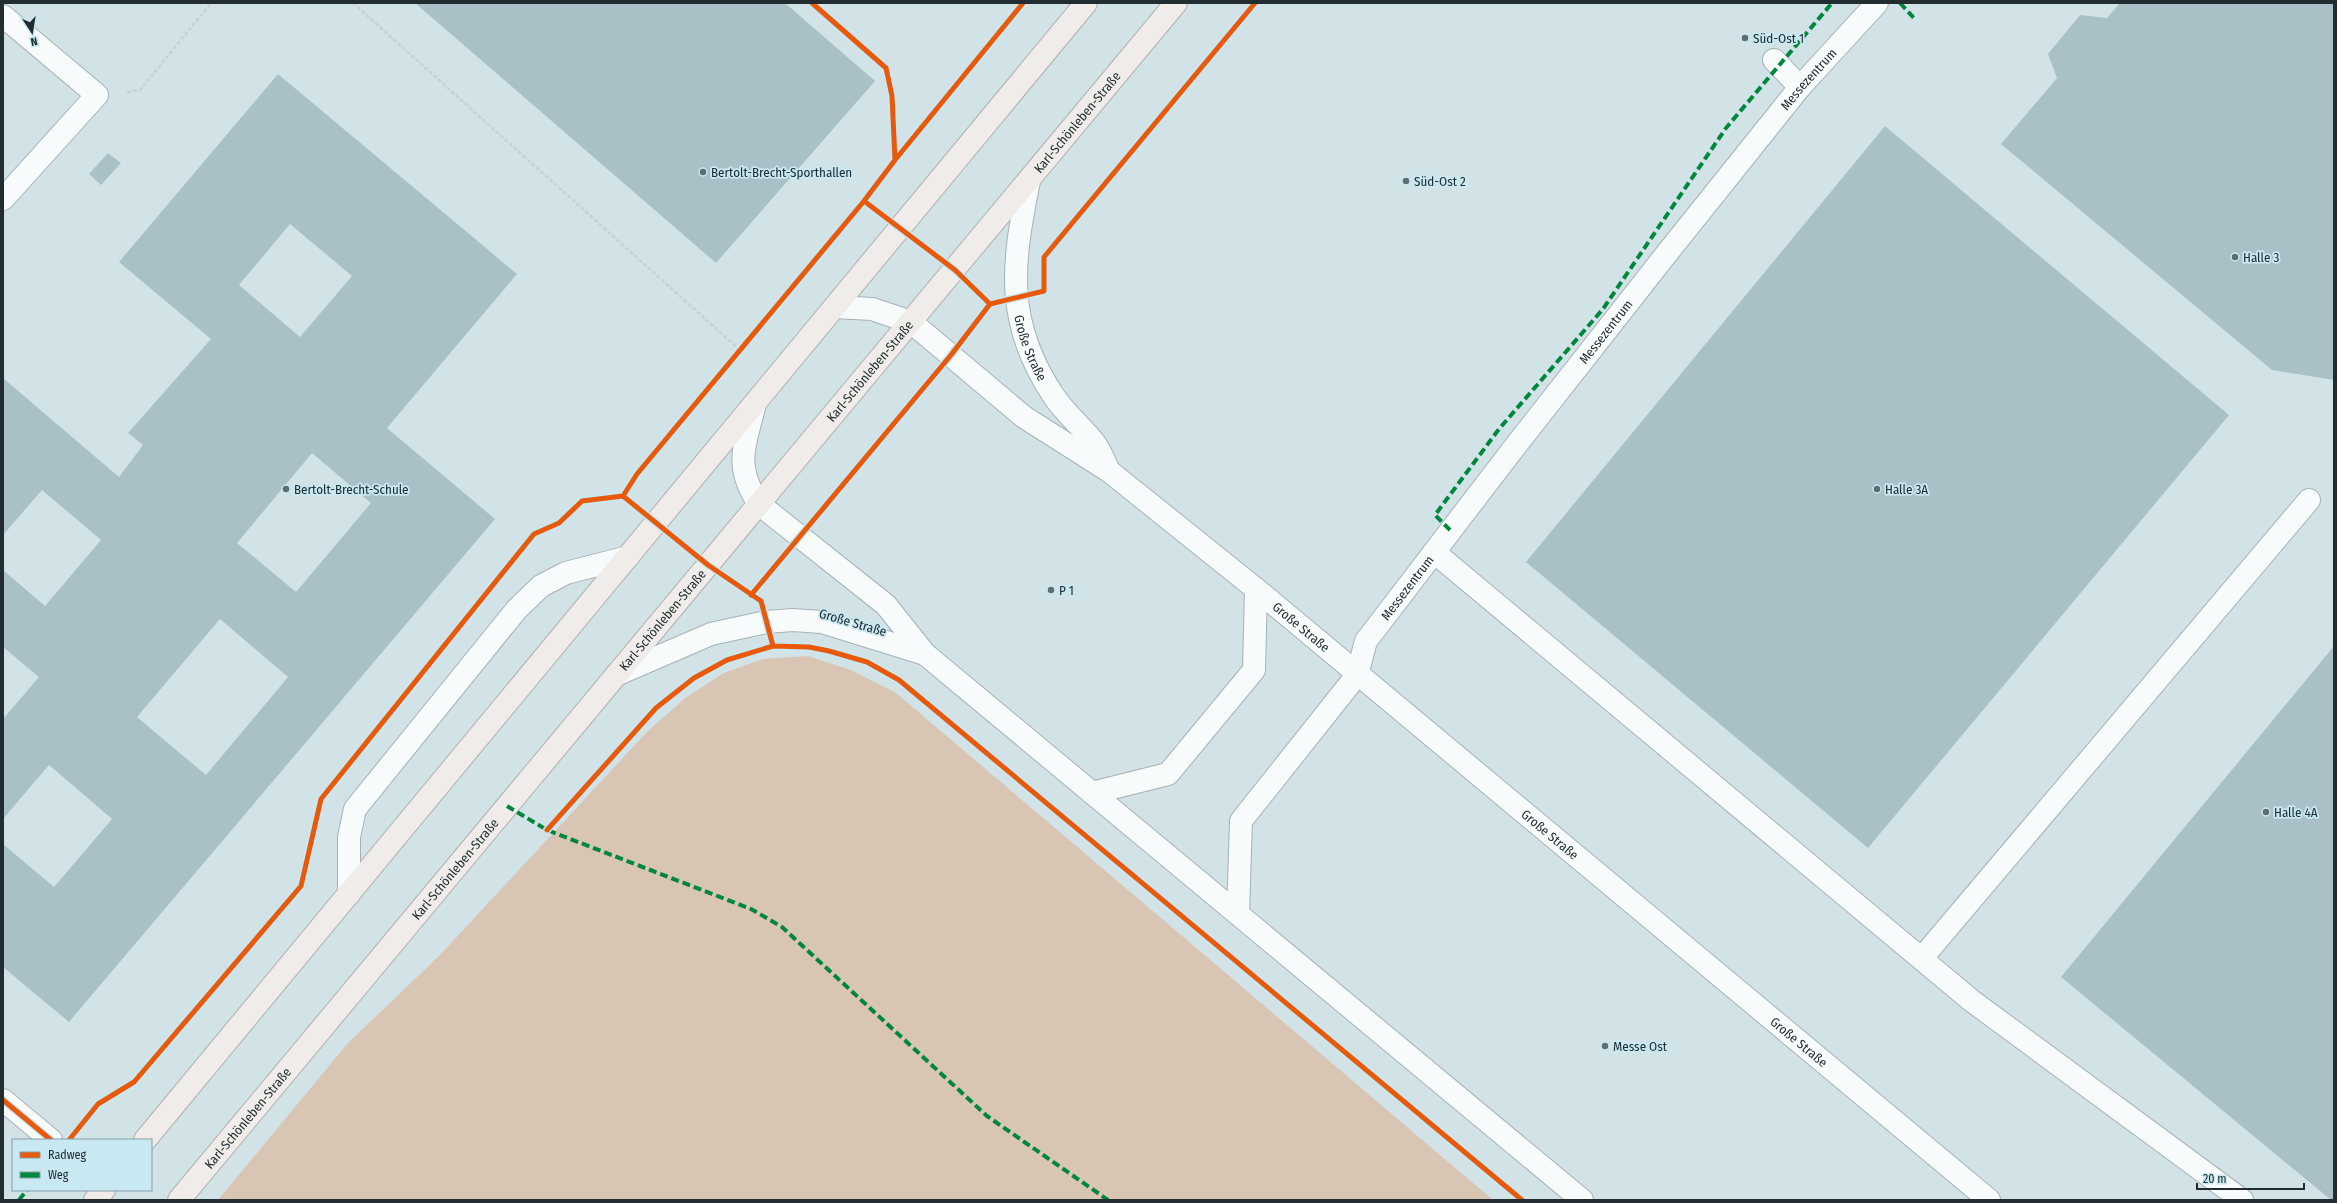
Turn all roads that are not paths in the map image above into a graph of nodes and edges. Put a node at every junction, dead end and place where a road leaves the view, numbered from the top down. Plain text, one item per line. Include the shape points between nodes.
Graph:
1 (1086, 3) edge
2 (1176, 3) edge
3 (1877, 3) edge
4 (3, 16) edge
5 (1774, 60) dead end
6 (1800, 87) junction
7 (1029, 181) junction
8 (3, 199) edge
9 (835, 307) junction
10 (911, 322) junction
11 (755, 404) junction
12 (1109, 471) junction
13 (2309, 500) dead end
14 (759, 504) junction
15 (1434, 552) junction
16 (628, 558) junction
17 (1256, 589) junction
18 (925, 654) junction
19 (616, 675) junction
20 (1357, 675) junction
21 (1092, 793) junction
22 (349, 894) junction
23 (1238, 913) junction
24 (1922, 958) junction
25 (3, 1100) edge
26 (50, 1139) edge
27 (146, 1139) edge
28 (103, 1191) edge
29 (113, 1191) edge
30 (96, 1200) edge
31 (119, 1200) edge
32 (179, 1200) edge
33 (1582, 1200) edge
34 (1989, 1200) edge
35 (2242, 1200) edge

1 - 9 main road
2 - 7 main road, Karl-Schönleben-Straße
3 - 6 street, Messezentrum
4 - 8 street via 97,95
5 - 6 street
6 - 15 street, Messezentrum
7 - 10 main road, Karl-Schönleben-Straße
7 - 12 street, Große Straße via 1015,266 1014,282 1020,324 1038,370 1056,399 1095,442
9 - 10 street, Große Straße via 872,309
9 - 11 main road
10 - 12 street, Große Straße via 1024,417
10 - 14 main road, Karl-Schönleben-Straße
11 - 14 street, Große Straße via 742,455 746,481
11 - 16 main road
12 - 17 street, Große Straße
13 - 24 street
14 - 18 street, Große Straße via 886,604
14 - 19 main road, Karl-Schönleben-Straße
15 - 20 street, Messezentrum via 1366,641
15 - 24 street
16 - 22 main road
16 - 22 street via 566,573 541,586 517,608 355,809 349,837
17 - 20 street, Große Straße
17 - 21 street via 1254,670 1168,774
18 - 19 street, Große Straße via 822,622 793,620 766,622 711,634
18 - 21 street, Große Straße
19 - 32 main road, Karl-Schönleben-Straße
20 - 23 street via 1241,821
20 - 34 street, Große Straße
21 - 23 street, Große Straße
22 - 27 main road
23 - 33 street, Große Straße
24 - 35 street via 1972,1001
25 - 26 street
28 - 30 main road
29 - 31 main road

